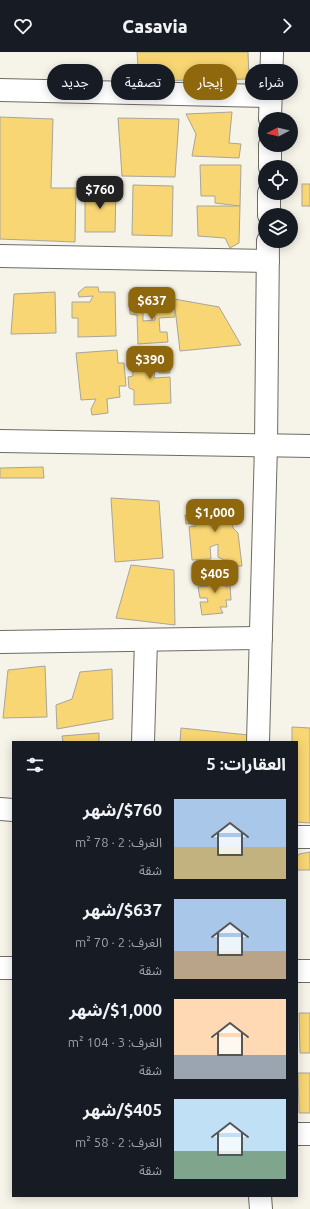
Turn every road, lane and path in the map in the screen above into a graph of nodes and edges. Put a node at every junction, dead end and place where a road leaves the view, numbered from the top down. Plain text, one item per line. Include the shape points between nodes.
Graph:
1 (272, 52) edge
2 (272, 64) edge
3 (0, 90) edge
4 (245, 95) edge
5 (271, 100) edge
6 (270, 112) edge
7 (268, 251) edge
8 (0, 256) edge
9 (0, 441) edge
10 (266, 445) junction
11 (310, 446) edge
12 (261, 638) junction
13 (146, 640) junction
14 (0, 642) edge
15 (143, 741) edge
16 (258, 741) edge
17 (0, 809) edge
18 (12, 810) edge
19 (298, 837) edge
20 (310, 837) edge
21 (0, 968) edge
22 (12, 968) edge
23 (298, 971) edge
24 (310, 971) edge
25 (298, 1134) edge
26 (310, 1134) edge
27 (260, 1197) edge
28 (261, 1209) edge

1 - 2 street
3 - 4 street
5 - 6 street
7 - 8 street
7 - 10 street
9 - 10 street
10 - 11 street
10 - 12 street
12 - 13 street
12 - 16 street
13 - 14 street
13 - 15 street
17 - 18 street
19 - 20 street
21 - 22 street
23 - 24 street
25 - 26 street
27 - 28 street

